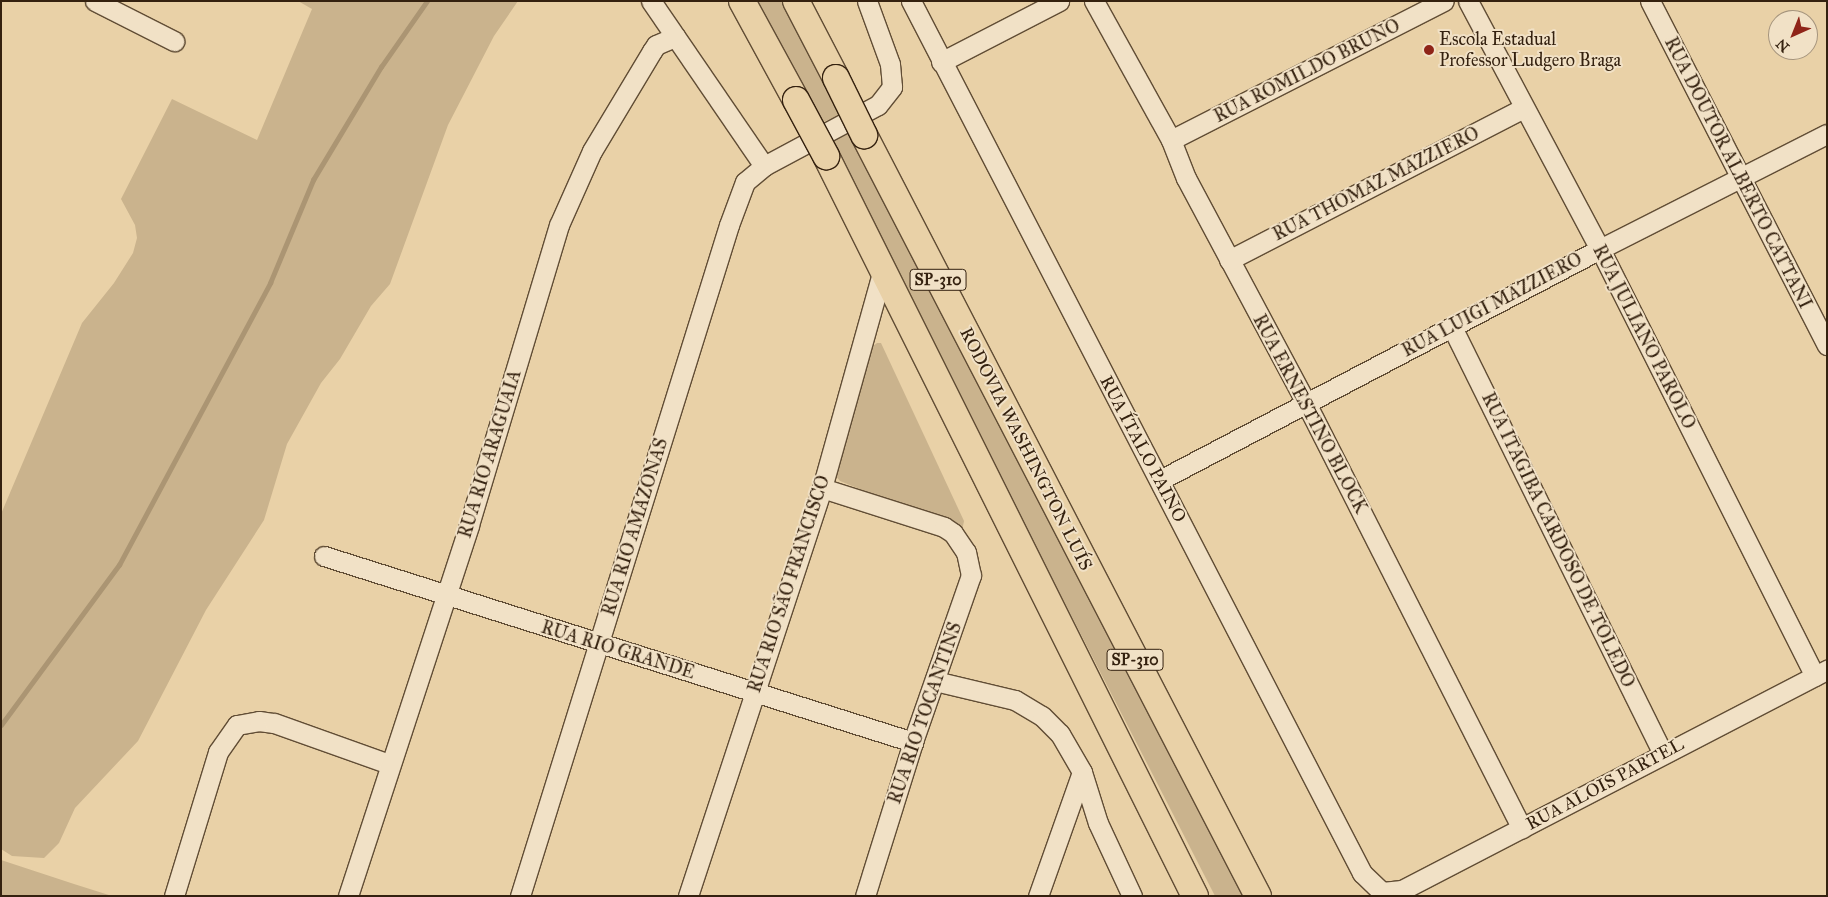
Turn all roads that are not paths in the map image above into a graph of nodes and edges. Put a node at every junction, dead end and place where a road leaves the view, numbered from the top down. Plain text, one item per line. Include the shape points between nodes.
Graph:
1 (94, 1) edge
2 (650, 1) edge
3 (742, 1) edge
4 (796, 1) edge
5 (867, 1) edge
6 (911, 1) edge
7 (1059, 1) edge
8 (1094, 1) edge
9 (1444, 1) edge
10 (1468, 1) edge
11 (1650, 1) edge
12 (675, 37) junction
13 (174, 41) dead end
14 (940, 62) junction
15 (1523, 108) junction
16 (1827, 134) edge
17 (1171, 140) junction
18 (764, 166) junction
19 (1741, 176) junction
20 (1600, 249) junction
21 (1229, 260) junction
22 (883, 270) junction
23 (1452, 327) junction
24 (1827, 345) edge
25 (1306, 403) junction
26 (1160, 480) junction
27 (822, 488) junction
28 (324, 556) dead end
29 (445, 596) junction
30 (599, 644) junction
31 (1821, 673) edge
32 (935, 681) junction
33 (754, 691) junction
34 (913, 742) junction
35 (1663, 753) junction
36 (389, 764) junction
37 (1082, 772) junction
38 (1522, 828) junction
39 (1382, 892) joint
40 (174, 896) edge
41 (348, 896) edge
42 (520, 896) edge
43 (688, 896) edge
44 (865, 896) edge
45 (1038, 896) edge
46 (1132, 896) edge
47 (1195, 896) edge
48 (1258, 896) edge

1 - 13 street
2 - 12 street
3 - 22 highway, SP-310, bridge
4 - 48 highway, RODOVIA WASHINGTON LUÍS / SP-310, bridge
5 - 18 street, RUA RIO AMAZONAS via 892,75 887,96 878,105
6 - 14 street, RUA ÍTALO PAINO
7 - 14 street
8 - 17 street, RUA ERNESTINO BLOCK
9 - 17 street, RUA ROMILDO BRUNO
10 - 15 street, RUA JULIANO PAROLO
11 - 19 street, RUA DOUTOR ALBERTO CATTANI
12 - 18 street
12 - 29 street, RUA RIO ARAGUAIA via 652,50 574,186 559,225
14 - 26 street, RUA ÍTALO PAINO
15 - 20 street, RUA JULIANO PAROLO
15 - 21 street, RUA THOMAZ MAZZIERO
16 - 19 street, RUA LUIGI MAZZIERO
17 - 21 street, RUA ERNESTINO BLOCK via 1186,178
18 - 30 street, RUA RIO AMAZONAS via 745,182 729,225
19 - 20 street, RUA LUIGI MAZZIERO
19 - 24 street, RUA DOUTOR ALBERTO CATTANI
20 - 23 street, RUA LUIGI MAZZIERO
20 - 31 street, RUA JULIANO PAROLO
21 - 25 street, RUA ERNESTINO BLOCK
22 - 27 street, RUA RIO SÃO FRANCISCO
22 - 47 highway, SP-310
23 - 25 street, RUA LUIGI MAZZIERO
23 - 35 street, RUA ITAGIBA CARDOSO DE TOLEDO
25 - 26 street, RUA LUIGI MAZZIERO
25 - 38 street, RUA ERNESTINO BLOCK
26 - 39 street, RUA ÍTALO PAINO via 1362,872
27 - 32 street, RUA RIO TOCANTINS via 916,516 953,533 966,552 971,575
27 - 33 street, RUA RIO SÃO FRANCISCO
28 - 29 street, RUA RIO GRANDE
29 - 30 street, RUA RIO GRANDE
29 - 36 street, RUA RIO ARAGUAIA
30 - 33 street, RUA RIO GRANDE
30 - 42 street, RUA RIO AMAZONAS
31 - 35 street, RUA ALOIS PARTEL
32 - 34 street, RUA RIO TOCANTINS
32 - 37 street via 1015,700 1042,716 1060,734
33 - 34 street, RUA RIO GRANDE
33 - 43 street, RUA RIO SÃO FRANCISCO
34 - 44 street, RUA RIO TOCANTINS
35 - 38 street, RUA ALOIS PARTEL
36 - 40 street via 294,729 259,721 238,725 218,752
36 - 41 street, RUA RIO ARAGUAIA
37 - 45 street
37 - 46 street via 1098,823
38 - 39 street, RUA ALOIS PARTEL via 1402,890

